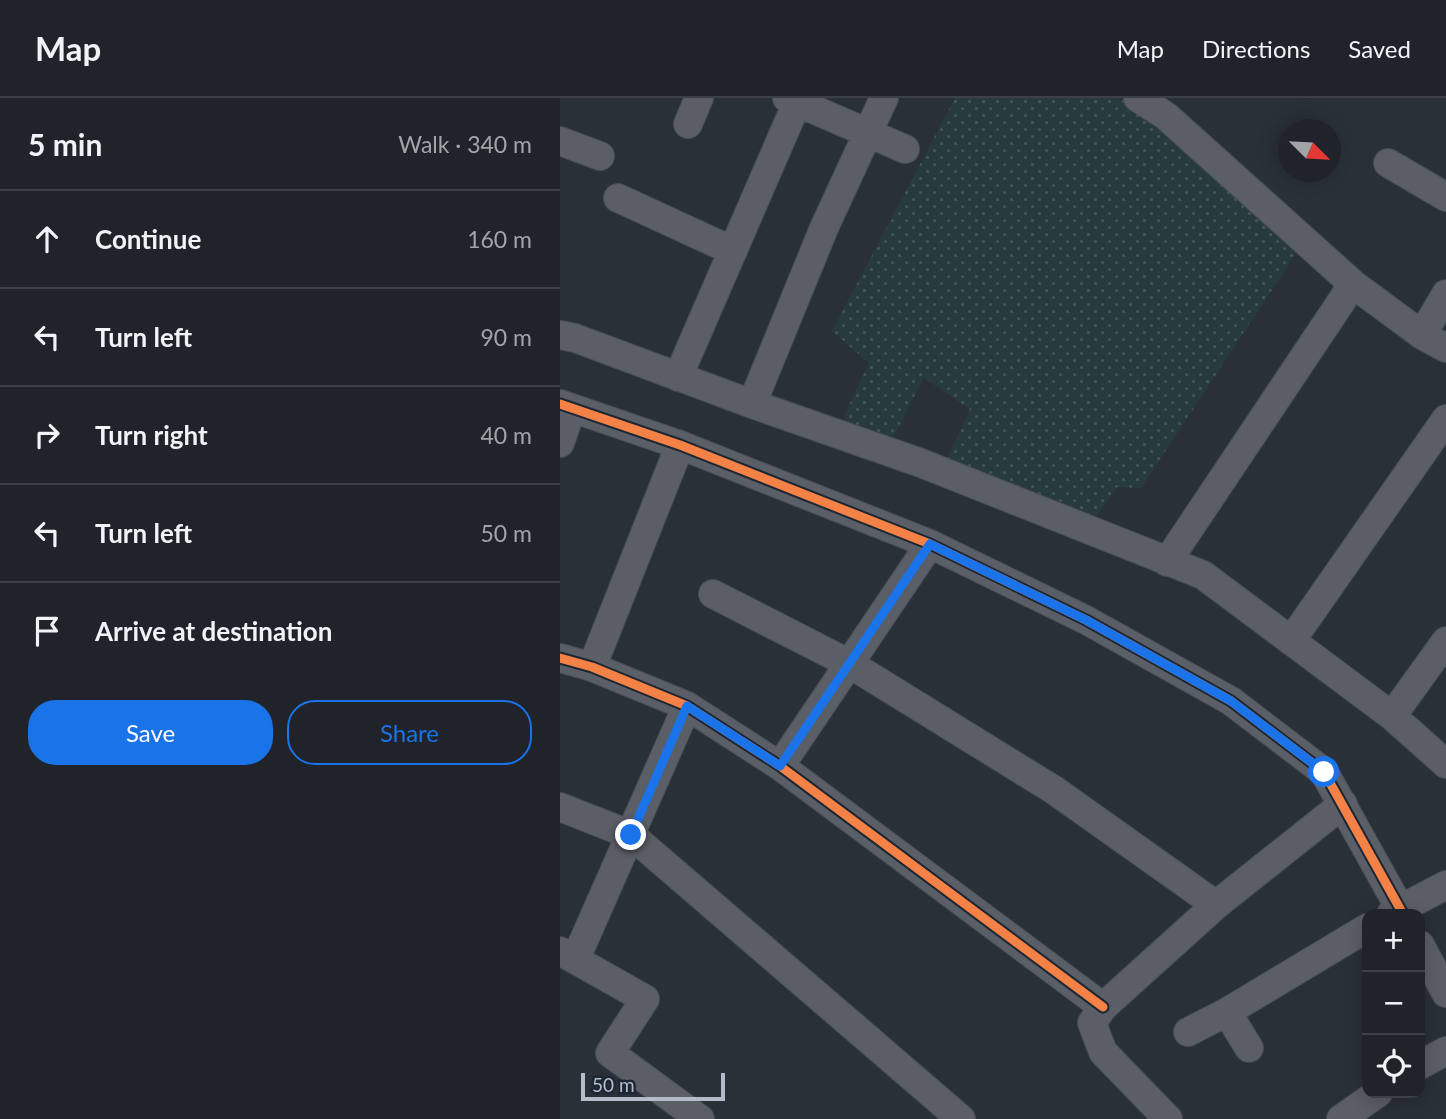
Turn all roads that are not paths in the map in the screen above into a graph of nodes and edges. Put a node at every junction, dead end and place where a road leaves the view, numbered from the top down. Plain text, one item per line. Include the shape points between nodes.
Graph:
1 (699, 98) edge
2 (884, 98) edge
3 (1138, 98) edge
4 (794, 99) edge
5 (1173, 107) edge
6 (688, 124) dead end
7 (868, 133) junction
8 (560, 141) edge
9 (905, 149) dead end
10 (600, 156) dead end
11 (1388, 163) dead end
12 (1446, 197) edge
13 (618, 198) dead end
14 (733, 251) junction
15 (1353, 284) junction
16 (1446, 294) edge
17 (560, 335) edge
18 (1434, 341) edge
19 (678, 377) junction
20 (752, 404) junction
21 (566, 406) edge
22 (1446, 419) edge
23 (560, 443) edge
24 (680, 445) junction
25 (930, 544) junction
26 (1167, 562) junction
27 (713, 594) dead end
28 (1291, 641) junction
29 (1446, 641) edge
30 (560, 658) edge
31 (850, 664) junction
32 (593, 667) junction
33 (687, 706) junction
34 (1392, 716) junction
35 (1446, 764) edge
36 (780, 766) junction
37 (1343, 804) junction
38 (560, 807) edge
39 (631, 835) junction
40 (1446, 885) edge
41 (1216, 905) junction
42 (1396, 909) edge
43 (1403, 909) edge
44 (1362, 931) edge
45 (1425, 954) edge
46 (568, 955) edge
47 (1446, 993) edge
48 (1103, 1007) junction
49 (1227, 1012) junction
50 (1188, 1032) dead end
51 (1249, 1048) dead end
52 (1446, 1051) edge
53 (1425, 1062) edge
54 (1371, 1098) edge
55 (1163, 1117) edge
56 (699, 1119) edge
57 (961, 1119) edge
58 (1341, 1119) edge

1 - 6 street
2 - 7 street
3 - 5 street
4 - 7 street
4 - 14 street
5 - 15 street
7 - 9 street
7 - 20 street
8 - 10 street
11 - 12 street
13 - 14 street
14 - 19 street
15 - 18 street
15 - 26 street
16 - 18 street
17 - 19 street
19 - 20 street
20 - 26 street via 921,463
21 - 23 street
21 - 24 street
22 - 28 street
24 - 25 street
24 - 32 street
25 - 31 street
25 - 37 street via 1086,620 1231,701 1324,772
26 - 28 street via 1203,575
27 - 31 street
28 - 34 street
29 - 34 street
30 - 32 street
31 - 36 street
31 - 41 street via 1054,790
32 - 33 street
33 - 36 street
33 - 39 street
34 - 35 street
36 - 48 street
37 - 41 street
37 - 42 street
38 - 39 street
39 - 46 street
39 - 57 street
40 - 43 street
41 - 48 street
44 - 49 street
45 - 47 street
46 - 56 street via 645,999 610,1053
48 - 55 street via 1092,1024 1102,1052
49 - 50 street
49 - 51 street
52 - 53 street
54 - 58 street

